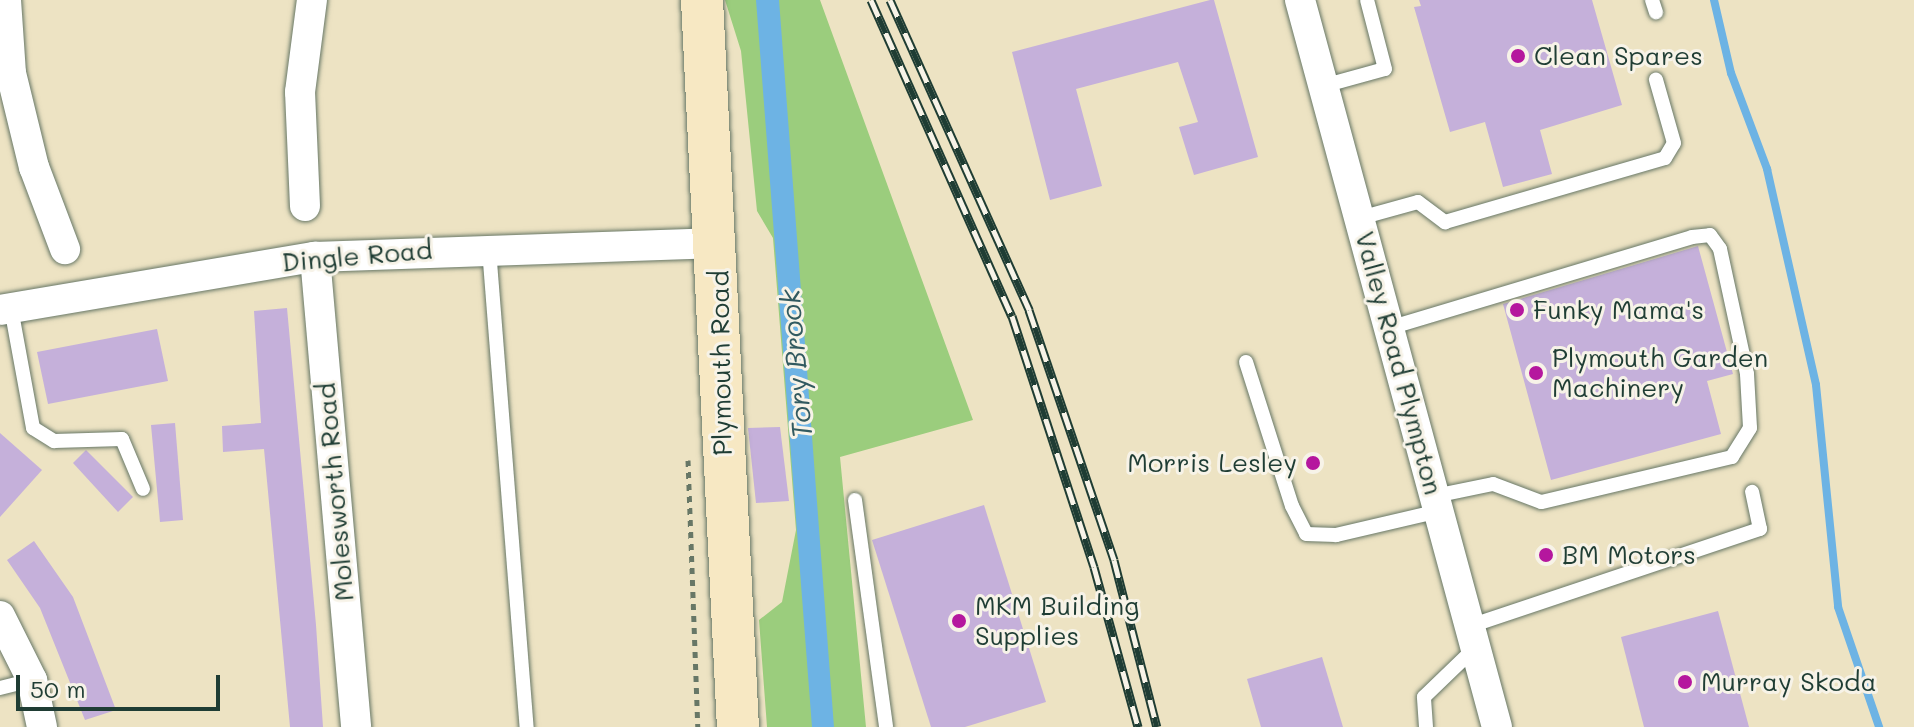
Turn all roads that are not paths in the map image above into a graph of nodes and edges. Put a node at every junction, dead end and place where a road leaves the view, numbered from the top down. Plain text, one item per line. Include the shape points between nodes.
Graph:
1 (6, 0) edge
2 (312, 0) edge
3 (702, 0) edge
4 (1300, 0) edge
5 (1367, 0) edge
6 (1656, 80) dead end
7 (1323, 86) junction
8 (305, 206) dead end
9 (1360, 218) junction
10 (718, 243) junction
11 (489, 247) junction
12 (65, 249) dead end
13 (315, 257) junction
14 (5, 309) edge
15 (1389, 328) junction
16 (1246, 362) dead end
17 (143, 489) dead end
18 (1752, 492) dead end
19 (855, 500) dead end
20 (1437, 504) junction
21 (0, 616) edge
22 (1473, 636) junction
23 (32, 680) junction
24 (0, 688) edge
25 (42, 727) edge
26 (356, 727) edge
27 (527, 727) edge
28 (738, 727) edge
29 (886, 727) edge
30 (1426, 727) edge
31 (1497, 727) edge

1 - 12 street via 11,73 34,167
2 - 8 street via 300,92
3 - 10 main road, Plymouth Road
4 - 7 street, Valley Road Plympton
5 - 7 lane via 1385,69
6 - 9 lane via 1674,143 1665,158 1445,222 1418,202
7 - 9 street, Valley Road Plympton
9 - 15 street, Valley Road Plympton
10 - 11 street, Dingle Road
10 - 28 main road, Plymouth Road via 726,549
11 - 13 street, Dingle Road
11 - 27 lane
13 - 14 street, Dingle Road
13 - 26 street, Molesworth Road
14 - 17 lane via 33,428 54,441 122,439
15 - 20 street, Valley Road Plympton
15 - 20 lane via 1710,235 1720,249 1747,374 1750,428 1732,457 1530,501 1493,484
16 - 20 lane via 1306,534 1336,535
18 - 22 lane via 1760,529
19 - 29 lane
20 - 22 street, Valley Road Plympton
21 - 23 street
22 - 30 lane via 1424,697
22 - 31 street, Valley Road Plympton
23 - 24 lane
23 - 25 street

